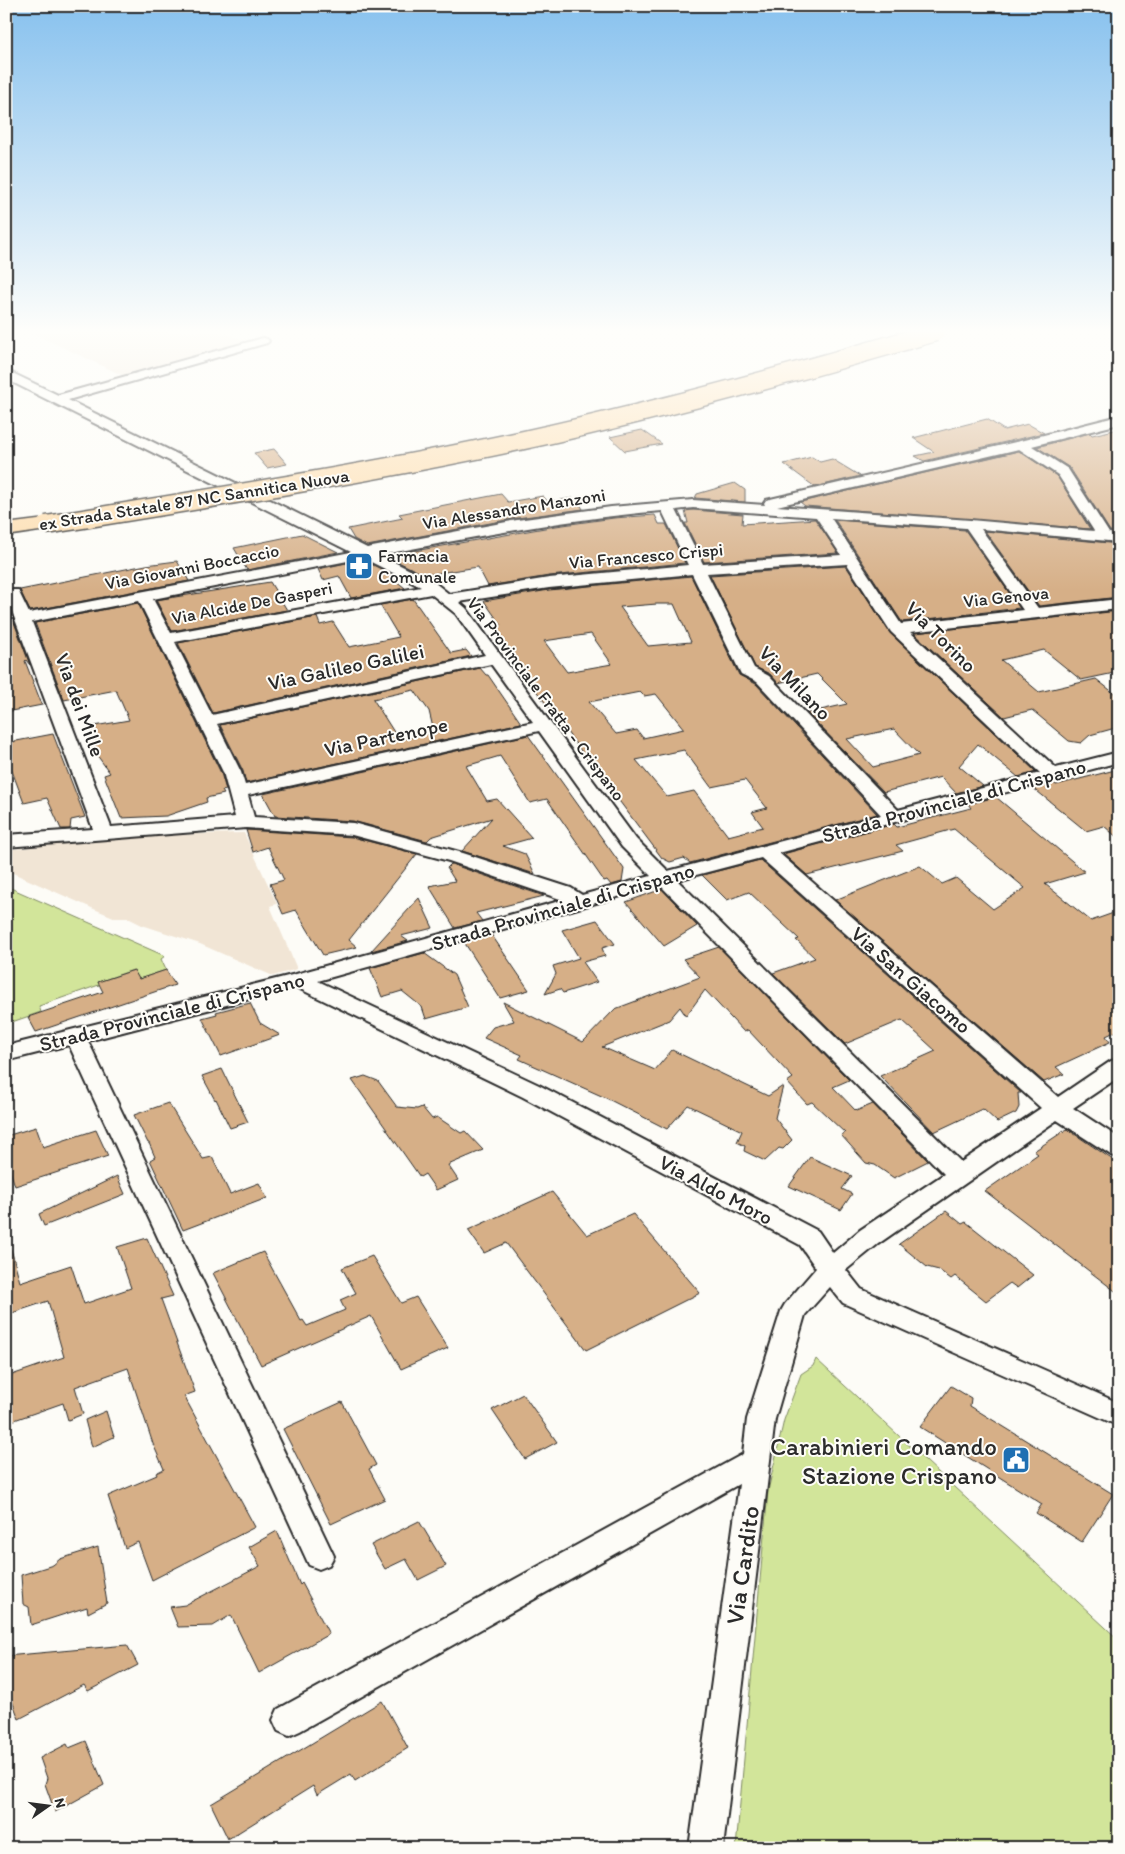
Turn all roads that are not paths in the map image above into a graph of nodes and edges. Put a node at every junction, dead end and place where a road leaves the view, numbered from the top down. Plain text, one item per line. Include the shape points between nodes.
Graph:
1 (96, 419) edge
2 (614, 419) edge
3 (1119, 420) edge
4 (1021, 444) junction
5 (667, 506) junction
6 (750, 507) junction
7 (820, 512) junction
8 (970, 524) junction
9 (6, 530) edge
10 (1104, 536) junction
11 (1119, 538) edge
12 (367, 553) junction
13 (851, 558) junction
14 (698, 569) junction
15 (14, 593) dead end
16 (440, 594) junction
17 (144, 596) junction
18 (1119, 604) edge
19 (1034, 614) junction
20 (24, 619) junction
21 (897, 629) junction
22 (166, 639) junction
23 (495, 658) junction
24 (207, 721) junction
25 (544, 725) junction
26 (1119, 757) edge
27 (1052, 774) junction
28 (238, 792) junction
29 (894, 817) junction
30 (246, 822) junction
31 (104, 833) junction
32 (6, 841) edge
33 (766, 852) junction
34 (664, 878) junction
35 (581, 902) junction
36 (298, 980) junction
37 (76, 1036) junction
38 (6, 1054) edge
39 (1119, 1066) edge
40 (1056, 1108) junction
41 (1119, 1149) edge
42 (960, 1176) junction
43 (830, 1268) junction
44 (1119, 1415) edge
45 (756, 1461) junction
46 (319, 1556) dead end
47 (289, 1720) dead end
48 (706, 1848) edge

1 - 12 street, Via Provinciale Fratta - Crispano
2 - 9 highway, ex Strada Statale 87 NC Sannitica Nuova, bridge via 358,473
3 - 4 street
4 - 6 street
4 - 10 street via 1063,472
5 - 6 street, Via Alessandro Manzoni
5 - 12 street, Via Alessandro Manzoni via 517,524
5 - 14 street, Via Milano
6 - 7 street, Via Alessandro Manzoni
7 - 8 street, Via Alessandro Manzoni
7 - 13 street, Via Torino
8 - 10 street, Via Alessandro Manzoni
8 - 19 street
10 - 11 street, Via Alessandro Manzoni
12 - 16 street, Via Provinciale Fratta - Crispano
12 - 17 street, Via Giovanni Boccaccio
13 - 14 street, Via Francesco Crispi
13 - 21 street, Via Torino
14 - 16 street, Via Francesco Crispi
14 - 29 street, Via Milano via 747,671 763,679
15 - 20 street, Via dei Mille
16 - 22 street, Via Alcide De Gasperi
16 - 23 street, Via Provinciale Fratta - Crispano via 461,611
17 - 20 street, Via Giovanni Boccaccio
17 - 22 street
18 - 19 street, Via Genova
19 - 21 street, Via Genova
20 - 31 street, Via dei Mille
21 - 27 street, Via Torino
22 - 24 street
23 - 24 street, Via Galileo Galilei
23 - 25 street, Via Provinciale Fratta - Crispano
24 - 28 street via 232,772
25 - 28 street, Via Partenope
25 - 34 street, Via Provinciale Fratta - Crispano via 629,843
26 - 27 street, Strada Provinciale di Crispano
27 - 29 street, Strada Provinciale di Crispano
28 - 30 street
29 - 33 street, Strada Provinciale di Crispano
30 - 31 street
30 - 35 street via 353,829 456,857 564,892
31 - 32 street
33 - 34 street, Strada Provinciale di Crispano
33 - 40 street, Via San Giacomo
34 - 35 street, Strada Provinciale di Crispano
34 - 42 street, Via Provinciale Fratta - Crispano
35 - 36 street, Strada Provinciale di Crispano
36 - 37 street, Strada Provinciale di Crispano
36 - 43 street, Via Aldo Moro via 531,1091 809,1238
37 - 38 street, Strada Provinciale di Crispano
37 - 46 street
39 - 40 street, Via Cardito
40 - 41 street, Via San Giacomo
40 - 42 street, Via Cardito
42 - 43 street, Via Cardito via 869,1237
43 - 44 street, Via Aldo Moro via 852,1296
43 - 45 street, Via Cardito via 794,1312 761,1419
45 - 47 street
45 - 48 street, Via Cardito

